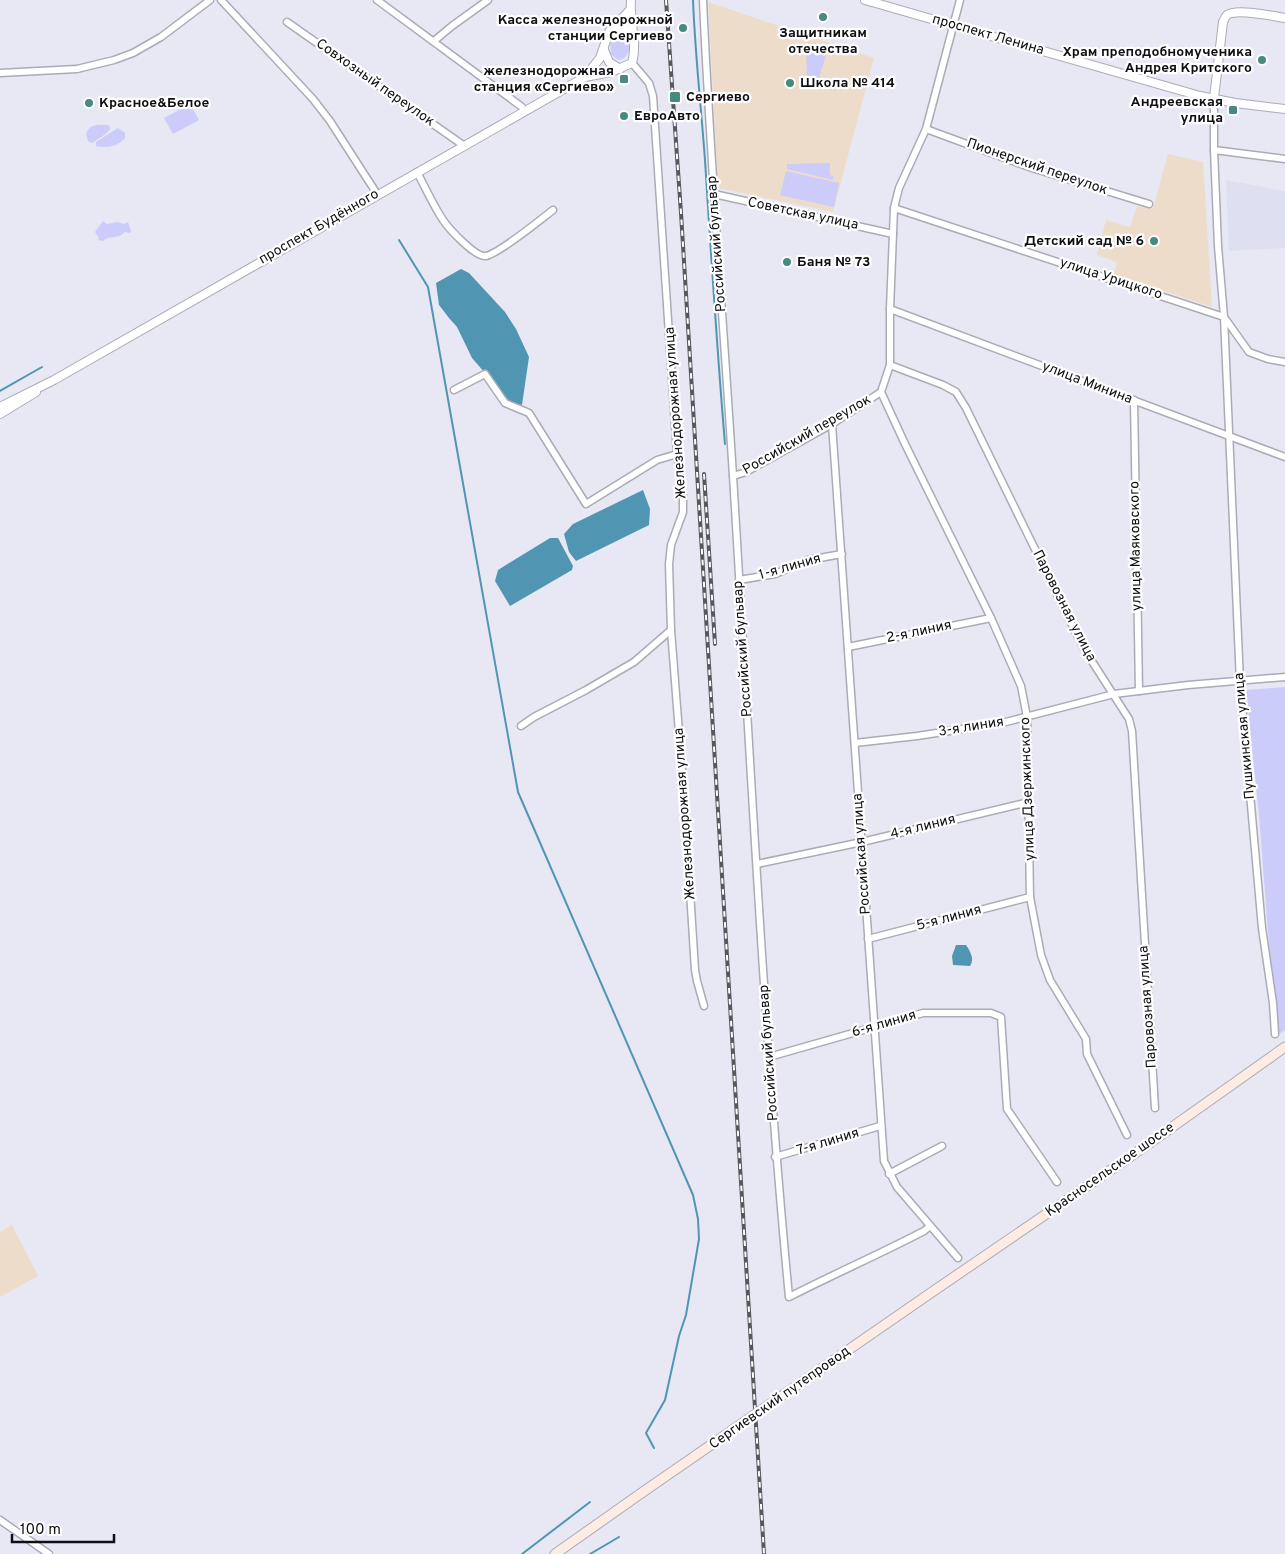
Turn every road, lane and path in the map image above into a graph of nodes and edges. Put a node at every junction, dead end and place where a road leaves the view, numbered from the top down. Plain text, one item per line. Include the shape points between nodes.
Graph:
1 (210, 0) edge
2 (221, 0) edge
3 (378, 0) edge
4 (488, 0) edge
5 (631, 0) edge
6 (703, 0) edge
7 (865, 0) edge
8 (960, 0) edge
9 (630, 10) junction
10 (1285, 18) edge
11 (287, 22) dead end
12 (954, 25) junction
13 (615, 26) junction
14 (633, 34) junction
15 (434, 41) junction
16 (604, 50) junction
17 (632, 63) junction
18 (620, 69) junction
19 (2, 73) edge
20 (585, 76) junction
21 (1214, 98) junction
22 (1285, 109) edge
23 (524, 111) junction
24 (926, 129) junction
25 (463, 145) junction
26 (1214, 150) junction
27 (1285, 159) edge
28 (417, 172) junction
29 (376, 194) junction
30 (714, 194) junction
31 (1149, 204) dead end
32 (894, 208) junction
33 (553, 210) dead end
34 (893, 234) junction
35 (890, 309) junction
36 (1224, 317) junction
37 (1285, 362) edge
38 (890, 365) junction
39 (54, 380) junction
40 (454, 390) dead end
41 (881, 392) junction
42 (1134, 400) junction
43 (0, 407) edge
44 (0, 414) edge
45 (832, 424) junction
46 (1228, 436) junction
47 (677, 454) junction
48 (1285, 457) edge
49 (733, 476) junction
50 (842, 554) junction
51 (739, 580) junction
52 (991, 618) junction
53 (671, 630) junction
54 (848, 647) junction
55 (1285, 677) edge
56 (1240, 682) junction
57 (1139, 691) junction
58 (1114, 694) junction
59 (1027, 717) junction
60 (521, 726) dead end
61 (855, 743) junction
62 (1029, 802) junction
63 (862, 842) junction
64 (757, 864) junction
65 (1030, 897) junction
66 (868, 939) junction
67 (704, 1006) dead end
68 (875, 1026) junction
69 (1275, 1034) dead end
70 (1285, 1047) edge
71 (769, 1057) junction
72 (1155, 1108) dead end
73 (880, 1126) junction
74 (1127, 1136) dead end
75 (942, 1146) dead end
76 (775, 1158) junction
77 (889, 1174) junction
78 (1056, 1182) dead end
79 (930, 1226) junction
80 (958, 1258) dead end
81 (935, 1290) joint
82 (0, 1520) edge
83 (49, 1554) edge
84 (555, 1554) edge

1 - 19 street via 161,37 121,57 77,68
2 - 29 street via 330,120
3 - 15 street
4 - 15 street
5 - 9 street
6 - 30 street, Российский бульвар
7 - 12 street, проспект Ленина
8 - 12 street, Российский переулок
9 - 13 street
9 - 14 street
10 - 21 street via 1240,12 1228,14 1223,22
11 - 25 street, Совхозный переулок
12 - 21 street, проспект Ленина
12 - 24 street, Российский переулок
13 - 14 street via 626,28
13 - 16 street via 607,36
14 - 17 street
15 - 23 street
16 - 18 street via 609,62
16 - 20 street, проспект Будённого
17 - 18 street
17 - 47 street, Железнодорожная улица via 649,83 653,96
18 - 20 street, проспект Будённого
20 - 23 street, проспект Будённого
21 - 22 street, проспект Ленина
21 - 26 street
23 - 25 street, проспект Будённого
24 - 31 street, Пионерский переулок via 1032,168
24 - 32 street, Российский переулок via 899,188
25 - 28 street, проспект Будённого
26 - 27 street
26 - 36 street
28 - 29 street, проспект Будённого
28 - 33 street via 444,220 481,256 498,250
29 - 39 street, проспект Будённого
30 - 34 street, Советская улица
30 - 49 street, Российский бульвар
32 - 34 street, Российский переулок
32 - 36 street, улица Урицкого
34 - 35 street, Российский переулок
35 - 38 street, Российский переулок
35 - 42 street, улица Минина
36 - 37 street via 1249,352
36 - 46 street
38 - 41 street, Российский переулок
38 - 58 street, Паровозная улица via 956,392 1086,652
39 - 43 street, проспект Будённого
39 - 44 street, проспект Будённого
40 - 47 street via 485,374 505,403 529,414 586,504 657,460
41 - 45 street, Российский переулок
41 - 52 street, улица Дзержинского
42 - 46 street, улица Минина
42 - 57 street, улица Маяковского
45 - 49 street, Российский переулок via 746,472
45 - 50 street, Российская улица
46 - 48 street, улица Минина
46 - 56 street, Пушкинская улица
47 - 53 street, Железнодорожная улица via 683,512 671,545 669,564
49 - 51 street, Российский бульвар
50 - 51 street, 1-я линия via 808,560 775,574
50 - 54 street, Российская улица
51 - 64 street, Российский бульвар
52 - 54 street, 2-я линия
52 - 59 street, улица Дзержинского via 1021,686
53 - 60 street via 634,662
53 - 67 street, Железнодорожная улица via 696,970
54 - 61 street, Российская улица
55 - 56 street, 3-я линия
56 - 57 street, 3-я линия
56 - 69 street, Пушкинская улица
57 - 58 street, 3-я линия
58 - 59 street, 3-я линия
58 - 72 street, Паровозная улица via 1129,719 1132,731
59 - 61 street, 3-я линия via 926,735
59 - 62 street, улица Дзержинского
61 - 63 street, Российская улица
62 - 63 street, 4-я линия
62 - 65 street, улица Дзержинского
63 - 64 street, 4-я линия
63 - 66 street, Российская улица
64 - 71 street, Российский бульвар
65 - 66 street, 5-я линия
65 - 74 street, улица Дзержинского via 1041,955 1050,980 1086,1040 1087,1054
66 - 68 street, Российская улица
68 - 71 street, 6-я линия
68 - 73 street, Российская улица
68 - 78 street, 6-я линия via 923,1013 991,1013 1001,1017 1007,1109
70 - 81 main road, Красносельское шоссе
71 - 76 street, Российский бульвар
73 - 76 street, 7-я линия
73 - 77 street, Российская улица via 884,1161
75 - 77 street
76 - 79 street, Российский бульвар via 788,1297
77 - 79 street, Российская улица
79 - 80 street, Российская улица
81 - 84 main road, Сергиевский путепровод, bridge
82 - 83 street

